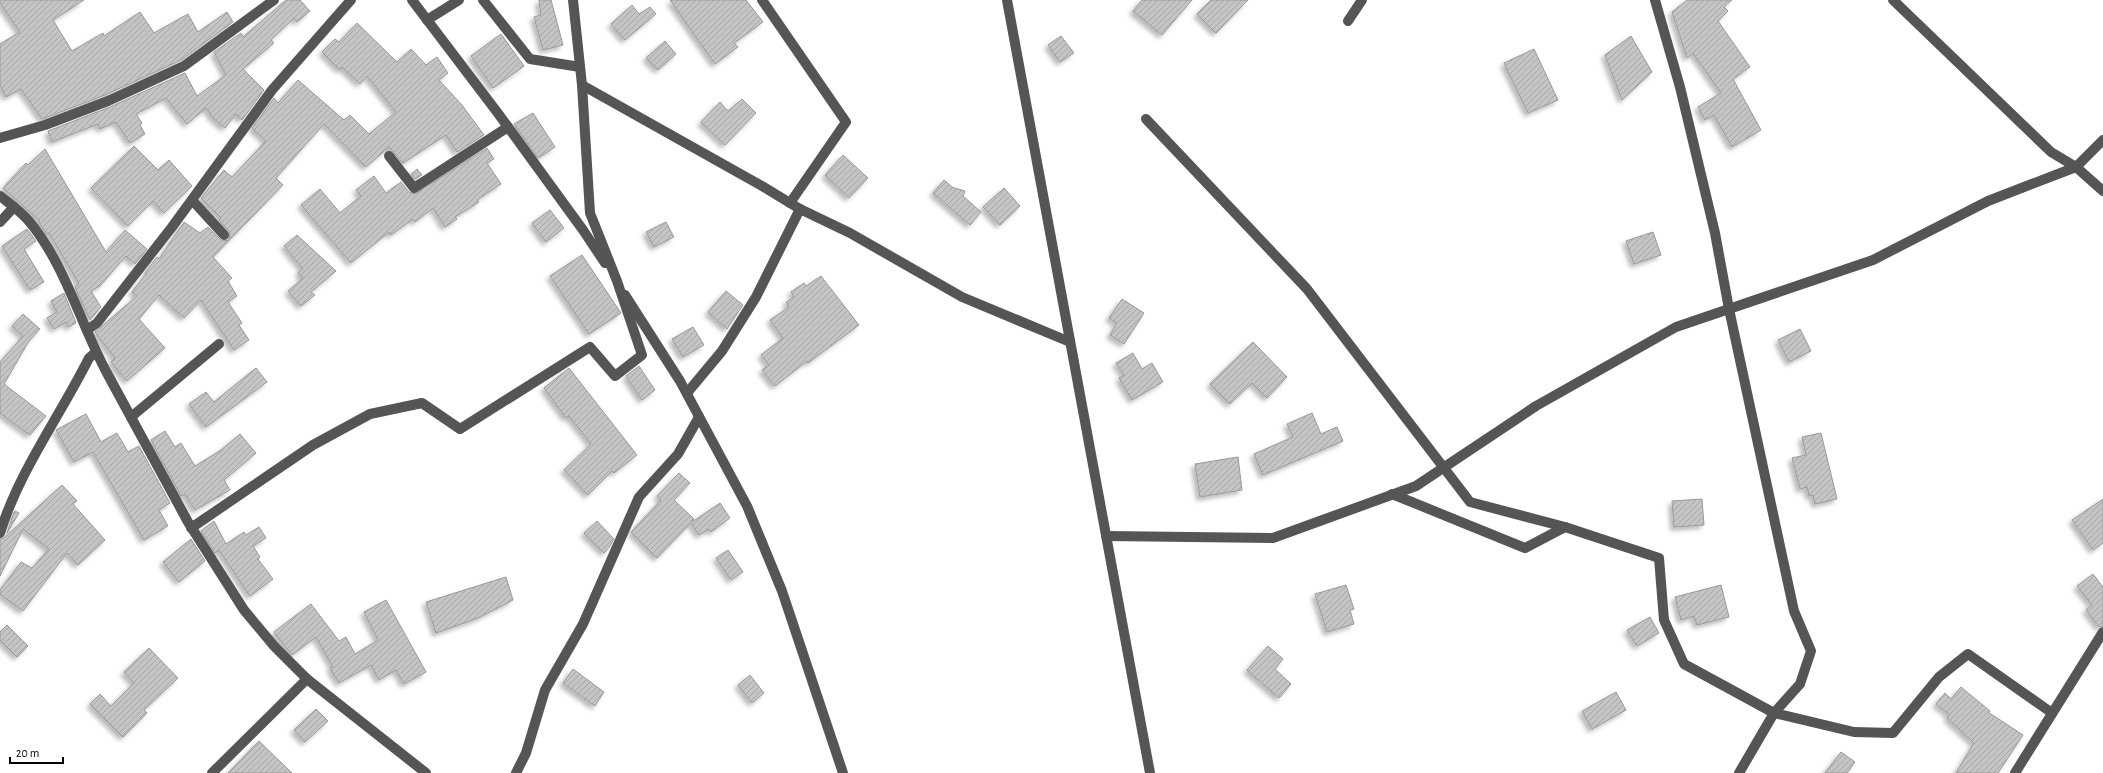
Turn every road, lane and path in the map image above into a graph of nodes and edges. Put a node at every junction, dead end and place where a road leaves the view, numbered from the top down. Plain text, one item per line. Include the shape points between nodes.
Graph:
1 (274, 0) edge
2 (351, 0) edge
3 (412, 0) edge
4 (459, 0) edge
5 (483, 0) edge
6 (573, 0) edge
7 (762, 0) edge
8 (1007, 0) edge
9 (1362, 0) edge
10 (1655, 0) edge
11 (1894, 0) edge
12 (427, 20) junction
13 (1348, 21) dead end
14 (580, 67) junction
15 (582, 85) junction
16 (1146, 119) dead end
17 (508, 127) junction
18 (0, 138) edge
19 (2103, 140) edge
20 (389, 156) dead end
21 (2076, 167) junction
22 (2103, 191) edge
23 (0, 196) edge
24 (192, 200) junction
25 (790, 203) junction
26 (14, 207) junction
27 (800, 209) junction
28 (0, 222) edge
29 (224, 235) dead end
30 (617, 281) junction
31 (1728, 309) junction
32 (88, 330) junction
33 (1070, 342) junction
34 (219, 344) dead end
35 (96, 352) junction
36 (687, 393) junction
37 (131, 417) junction
38 (699, 417) junction
39 (1444, 467) junction
40 (1392, 494) junction
41 (1565, 527) junction
42 (191, 528) junction
43 (0, 533) edge
44 (1106, 536) junction
45 (2103, 632) edge
46 (306, 679) junction
47 (1774, 713) junction
48 (2052, 713) junction
49 (212, 773) edge
50 (426, 773) edge
51 (516, 773) edge
52 (843, 773) edge
53 (1150, 773) edge
54 (1739, 773) edge
55 (2015, 773) edge

1 - 18 street via 184,66 108,101 45,125
2 - 24 street via 272,90
3 - 12 street
4 - 12 street
5 - 14 street via 530,59
6 - 14 street
7 - 25 street via 846,122
8 - 33 street
9 - 13 street
10 - 31 street via 1680,87 1715,233
11 - 21 street via 2051,152
12 - 17 street
14 - 15 street
15 - 25 street
15 - 30 street via 590,213
16 - 39 street via 1307,289
17 - 20 street via 414,188
17 - 30 street via 584,230
19 - 21 street
21 - 22 street
21 - 31 street via 1988,201 1873,260
23 - 26 street
24 - 29 street
24 - 32 street via 97,323
25 - 27 street
26 - 28 street
26 - 32 street via 27,219 45,243 70,289
27 - 33 street via 850,233 962,297
27 - 36 street via 756,297 722,351
30 - 36 street
30 - 42 street via 642,355 615,376 590,347 460,429 422,403 370,414 313,445
31 - 39 street via 1676,327 1536,406
31 - 47 street via 1794,611 1811,651 1800,684
32 - 35 street
33 - 44 street
34 - 37 street
35 - 37 street
35 - 43 street via 89,358 40,446 6,513
36 - 38 street
37 - 42 street
38 - 51 street via 678,454 639,497 583,624 544,690 526,753
38 - 52 street via 747,506 782,591
39 - 40 street via 1416,486
39 - 41 street via 1470,502
40 - 41 street via 1525,548
40 - 44 street via 1273,538
41 - 47 street via 1659,558 1664,620 1684,664
42 - 46 street via 244,610
44 - 53 street
45 - 48 street
46 - 49 street
46 - 50 street
47 - 48 street via 1854,732 1893,733 1939,677 1968,654
47 - 54 street
48 - 55 street

